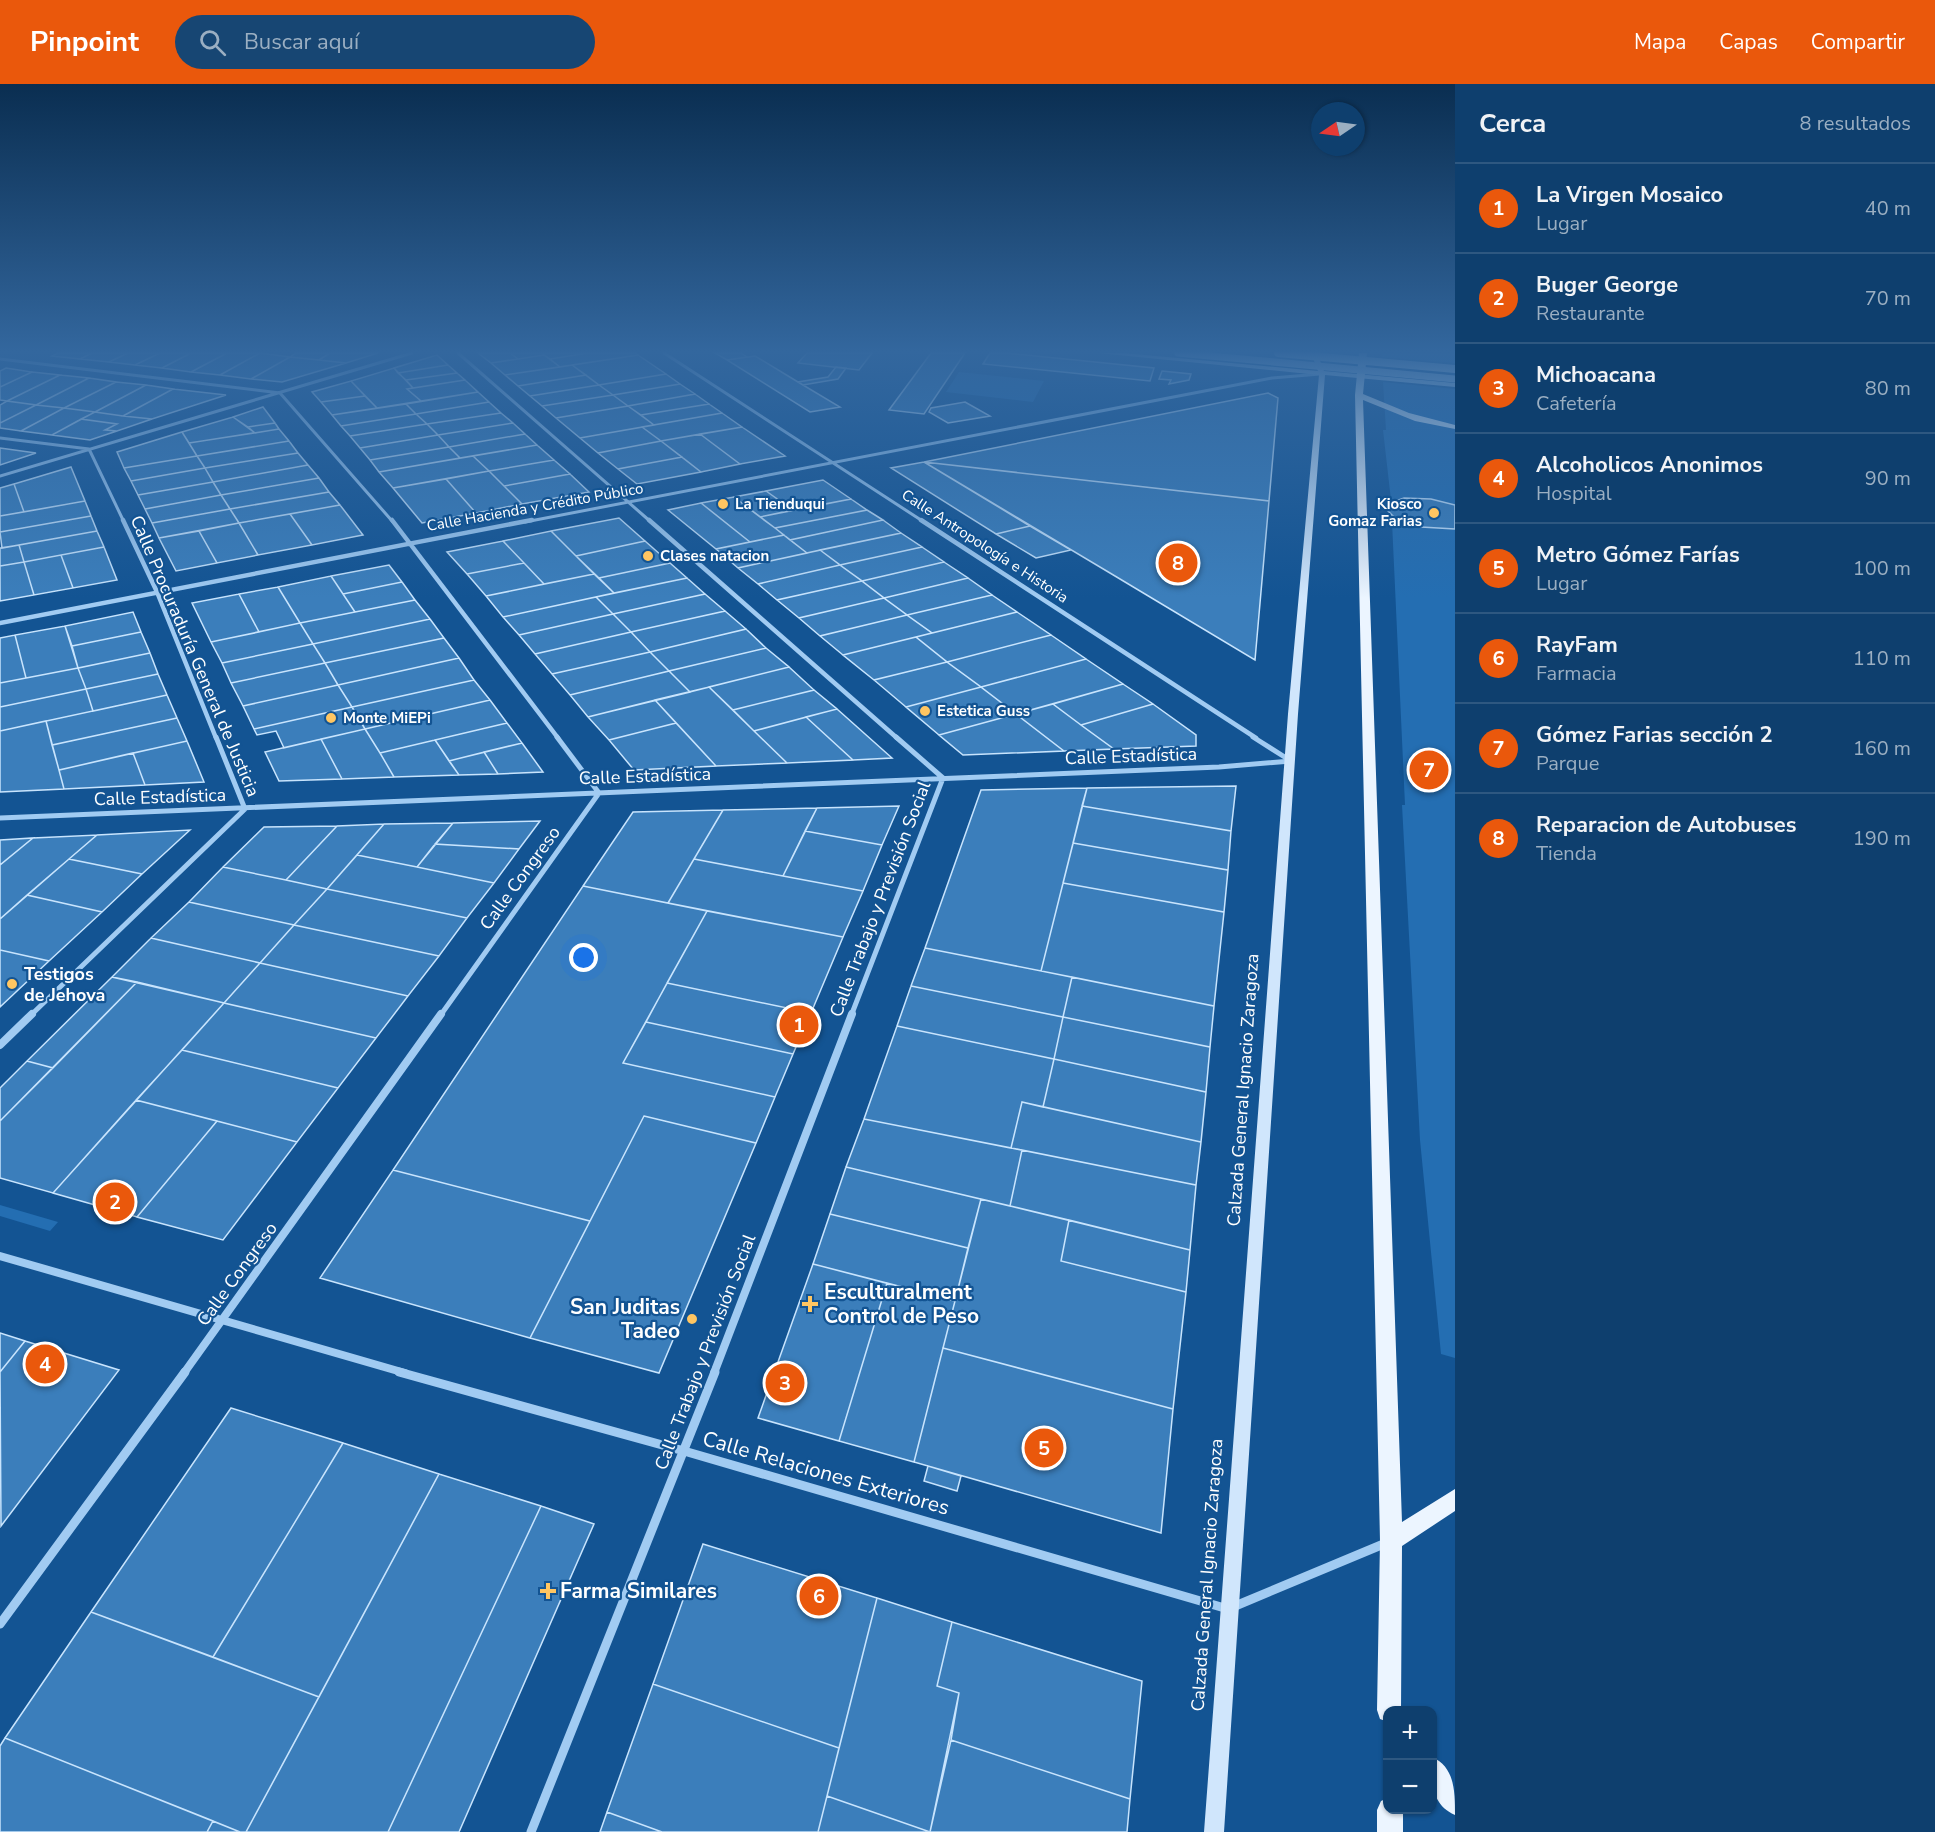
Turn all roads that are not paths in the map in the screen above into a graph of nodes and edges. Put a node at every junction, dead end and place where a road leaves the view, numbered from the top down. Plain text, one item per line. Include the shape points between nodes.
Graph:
1 (138, 435) edge
2 (317, 435) edge
3 (552, 435) edge
4 (791, 435) edge
5 (977, 435) edge
6 (1317, 435) edge
7 (1360, 435) edge
8 (0, 438) edge
9 (89, 449) junction
10 (834, 462) junction
11 (0, 476) edge
12 (630, 502) junction
13 (411, 542) junction
14 (157, 592) junction
15 (0, 623) edge
16 (1291, 761) junction
17 (943, 778) junction
18 (599, 793) junction
19 (245, 808) junction
20 (0, 818) edge
21 (0, 1046) edge
22 (0, 1256) edge
23 (221, 1322) junction
24 (684, 1451) junction
25 (1455, 1500) edge
26 (1391, 1540) junction
27 (1228, 1609) junction
28 (0, 1624) edge
29 (1392, 1705) edge
30 (1437, 1776) edge
31 (1455, 1802) edge
32 (1390, 1814) edge
33 (531, 1832) edge
34 (1214, 1832) edge
35 (1390, 1832) edge

1 - 9 street
2 - 13 street
3 - 12 street, Calle Trabajo y Previsión Social
4 - 10 street, Calle Antropología e Historia
5 - 10 street, Calle Hacienda y Crédito Público
6 - 16 main road, Calzada General Ignacio Zaragoza
7 - 26 main road
8 - 9 street
9 - 11 street
9 - 14 street, Calle Procuraduría General de Justicia
10 - 12 street, Calle Hacienda y Crédito Público
10 - 16 street, Calle Antropología e Historia
12 - 13 street, Calle Hacienda y Crédito Público
12 - 17 street, Calle Trabajo y Previsión Social
13 - 14 street, Calle Hacienda y Crédito Público
13 - 18 street
14 - 15 street, Calle Hacienda y Crédito Público
14 - 19 street, Calle Procuraduría General de Justicia
16 - 17 street, Calle Estadística
16 - 27 main road, Calzada General Ignacio Zaragoza
17 - 18 street, Calle Estadística
17 - 24 street, Calle Trabajo y Previsión Social
18 - 19 street, Calle Estadística
18 - 23 street, Calle Congreso
19 - 20 street, Calle Estadística
19 - 21 street, Calle Procuraduría General de Justicia
22 - 23 street, Calle Relaciones Exteriores
23 - 24 street, Calle Relaciones Exteriores
23 - 28 street, Calle Congreso
24 - 27 street, Calle Relaciones Exteriores
24 - 33 street, Calle Trabajo y Previsión Social
25 - 26 main road
26 - 27 street
26 - 29 main road
27 - 34 main road, Calzada General Ignacio Zaragoza
30 - 31 main road
32 - 35 main road

